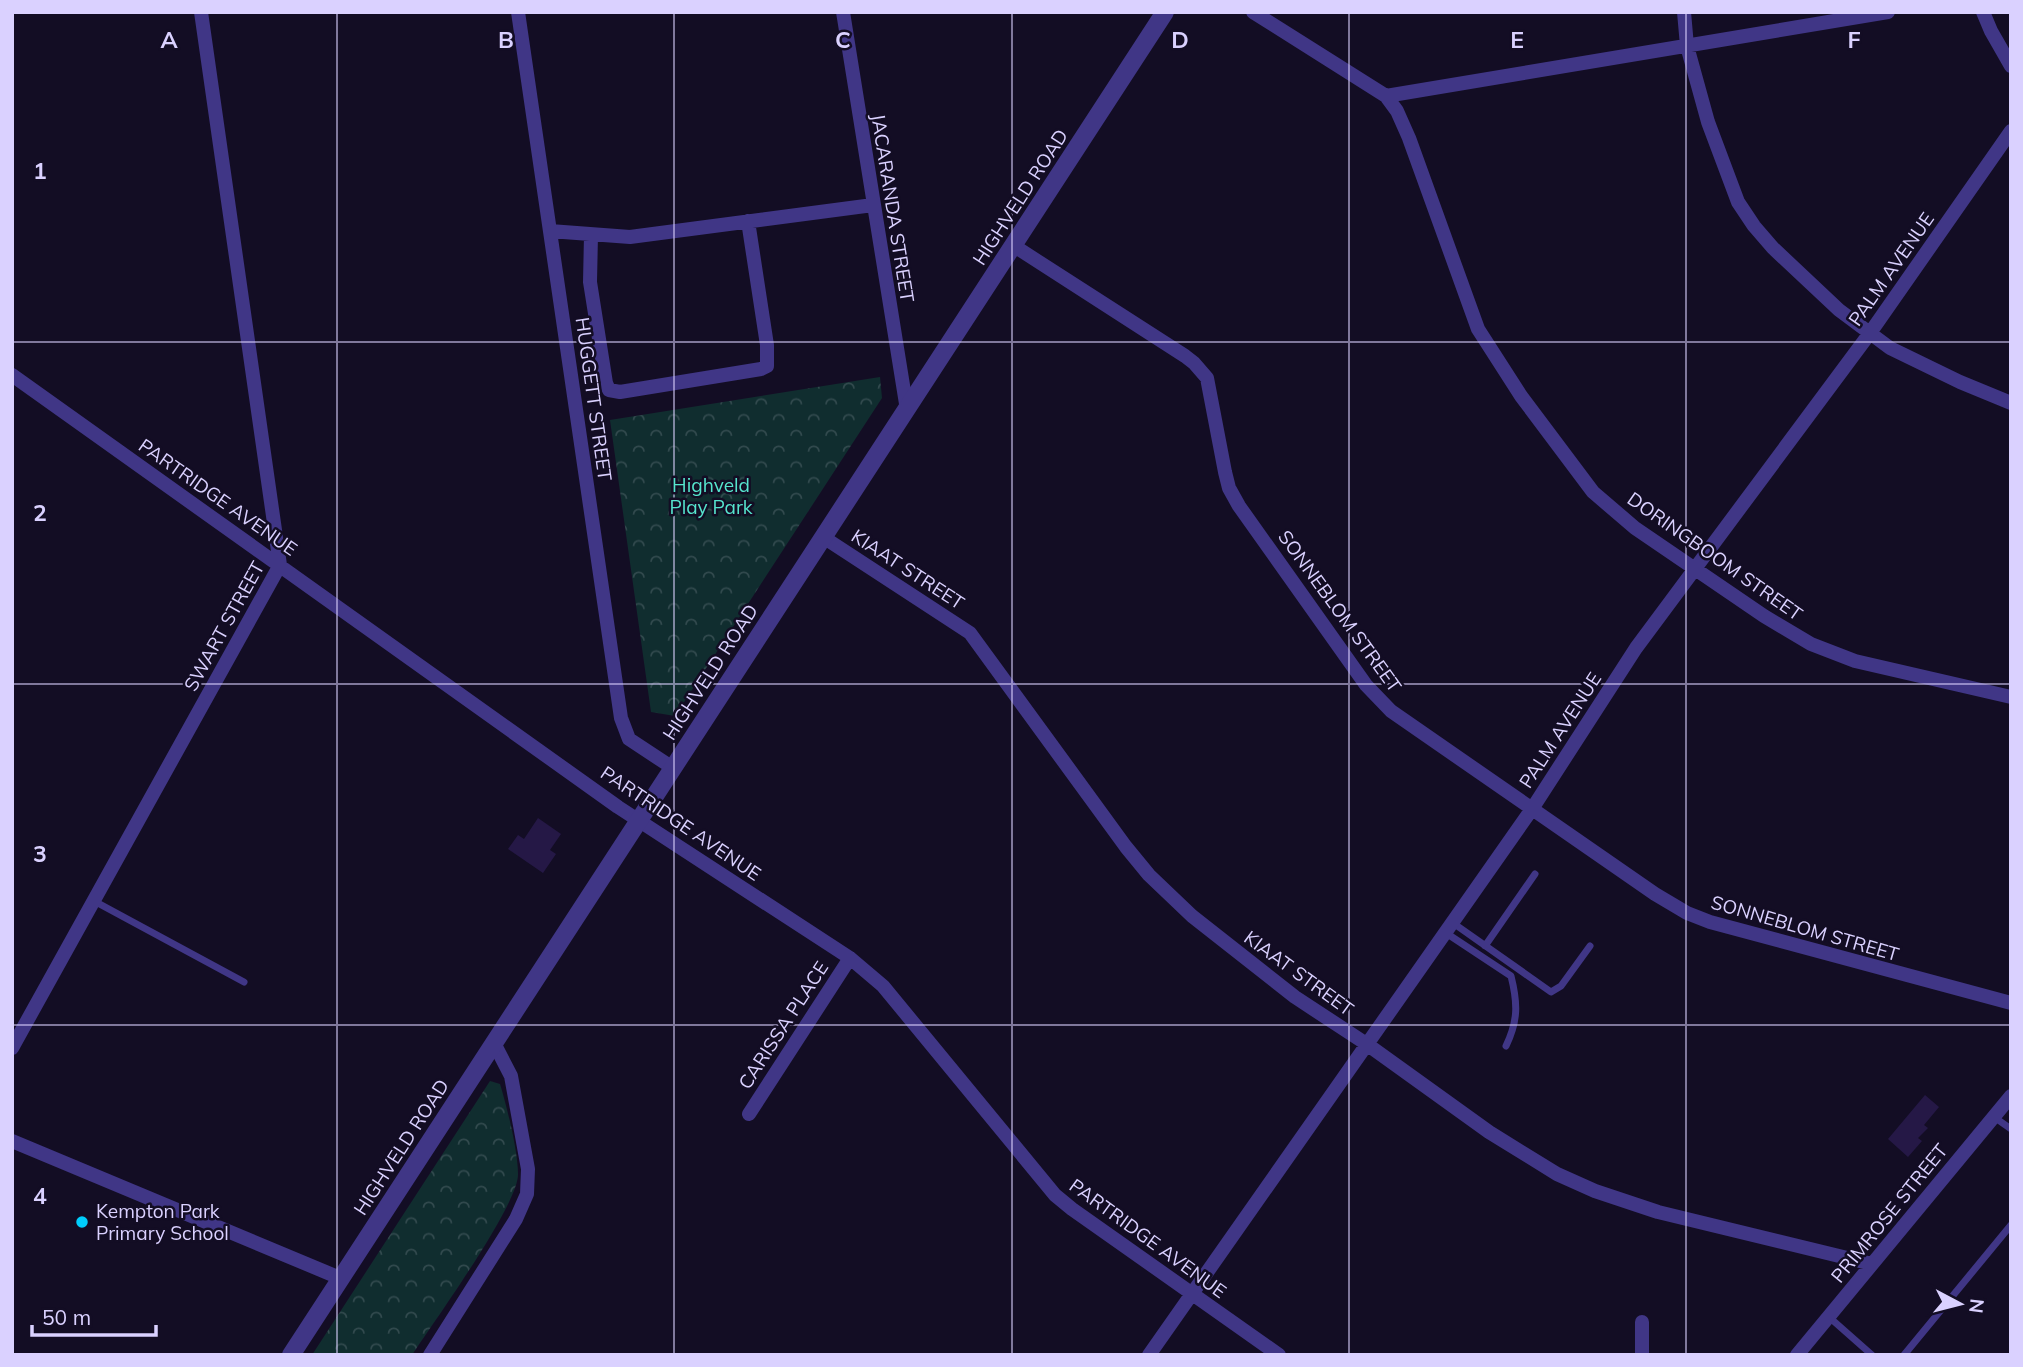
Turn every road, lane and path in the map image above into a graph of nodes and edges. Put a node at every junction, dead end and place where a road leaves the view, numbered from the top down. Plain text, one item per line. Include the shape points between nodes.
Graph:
1 (201, 12) edge
2 (518, 12) edge
3 (842, 12) edge
4 (1165, 12) edge
5 (1254, 12) edge
6 (1684, 12) edge
7 (1888, 12) edge
8 (1983, 12) edge
9 (1687, 46) junction
10 (2011, 66) edge
11 (1386, 96) junction
12 (2011, 131) edge
13 (873, 205) junction
14 (748, 221) junction
15 (550, 231) junction
16 (591, 235) junction
17 (1014, 246) junction
18 (1870, 333) junction
19 (12, 375) edge
20 (2011, 402) edge
21 (907, 410) junction
22 (824, 537) junction
23 (280, 565) junction
24 (1695, 569) junction
25 (2011, 697) edge
26 (673, 768) junction
27 (1532, 809) junction
28 (638, 820) junction
29 (1535, 874) dead end
30 (94, 901) junction
31 (1449, 928) junction
32 (1485, 946) junction
33 (1590, 946) dead end
34 (850, 958) junction
35 (244, 982) dead end
36 (2011, 1003) edge
37 (494, 1043) junction
38 (1368, 1045) junction
39 (1506, 1046) dead end
40 (12, 1048) edge
41 (2011, 1096) edge
42 (749, 1114) dead end
43 (1994, 1116) junction
44 (2011, 1129) edge
45 (12, 1141) edge
46 (2011, 1225) edge
47 (1872, 1264) junction
48 (340, 1278) junction
49 (1191, 1293) junction
50 (1829, 1317) junction
51 (1642, 1322) dead end
52 (291, 1355) edge
53 (430, 1355) edge
54 (1149, 1355) edge
55 (1279, 1355) edge
56 (1642, 1355) edge
57 (1797, 1355) edge
58 (1872, 1355) edge
59 (1904, 1355) edge

1 - 23 street, SWART STREET
2 - 15 street, HUGGETT STREET
3 - 13 street, JACARANDA STREET
4 - 17 street, HIGHVELD ROAD
5 - 11 street
6 - 9 street
7 - 9 street
8 - 10 street
9 - 11 street
9 - 18 street via 1716,146 1745,214 1773,248
11 - 24 street, DORINGBOOM STREET via 1403,124 1485,341 1585,483 1622,518
12 - 18 street, PALM AVENUE
13 - 14 street
13 - 21 street, JACARANDA STREET
14 - 16 street via 630,237
14 - 16 street via 767,366 620,392 609,390 606,383 590,282
15 - 16 street
15 - 26 street, HUGGETT STREET via 621,718 629,739
17 - 21 street, HIGHVELD ROAD
17 - 27 street, SONNEBLOM STREET via 1202,371 1210,388 1229,488 1366,685 1391,711
18 - 20 street via 1924,366
18 - 24 street, PALM AVENUE
19 - 23 street, PARTRIDGE AVENUE
21 - 22 street, HIGHVELD ROAD
22 - 26 street, HIGHVELD ROAD
22 - 38 street, KIAAT STREET via 970,633 1149,875 1192,916 1295,998
23 - 28 street, PARTRIDGE AVENUE
23 - 30 street, SWART STREET
24 - 25 street, DORINGBOOM STREET via 1764,616 1832,654
24 - 27 street, PALM AVENUE via 1636,648
26 - 28 street, HIGHVELD ROAD
27 - 31 street, PALM AVENUE
27 - 36 street, SONNEBLOM STREET via 1687,913
28 - 34 street, PARTRIDGE AVENUE
28 - 37 street, HIGHVELD ROAD
29 - 32 lane
30 - 35 lane
30 - 40 street, SWART STREET
31 - 32 lane
31 - 38 street, PALM AVENUE
31 - 39 lane via 1511,976 1517,1015
32 - 33 lane via 1551,992 1557,991
34 - 42 street, CARISSA PLACE
34 - 49 street, PARTRIDGE AVENUE via 883,986 1055,1195
37 - 48 street, HIGHVELD ROAD
37 - 53 street via 515,1093 528,1169 527,1194
38 - 47 street, KIAAT STREET via 1489,1132 1557,1174 1595,1191 1658,1212
38 - 49 street, PALM AVENUE
41 - 43 street, PRIMROSE STREET
43 - 44 lane
43 - 47 street, PRIMROSE STREET
45 - 48 street
46 - 59 lane
47 - 50 street, PRIMROSE STREET
48 - 52 street, HIGHVELD ROAD
49 - 54 street, PALM AVENUE
49 - 55 street, PARTRIDGE AVENUE
50 - 57 street, PRIMROSE STREET
50 - 58 lane
51 - 56 street

